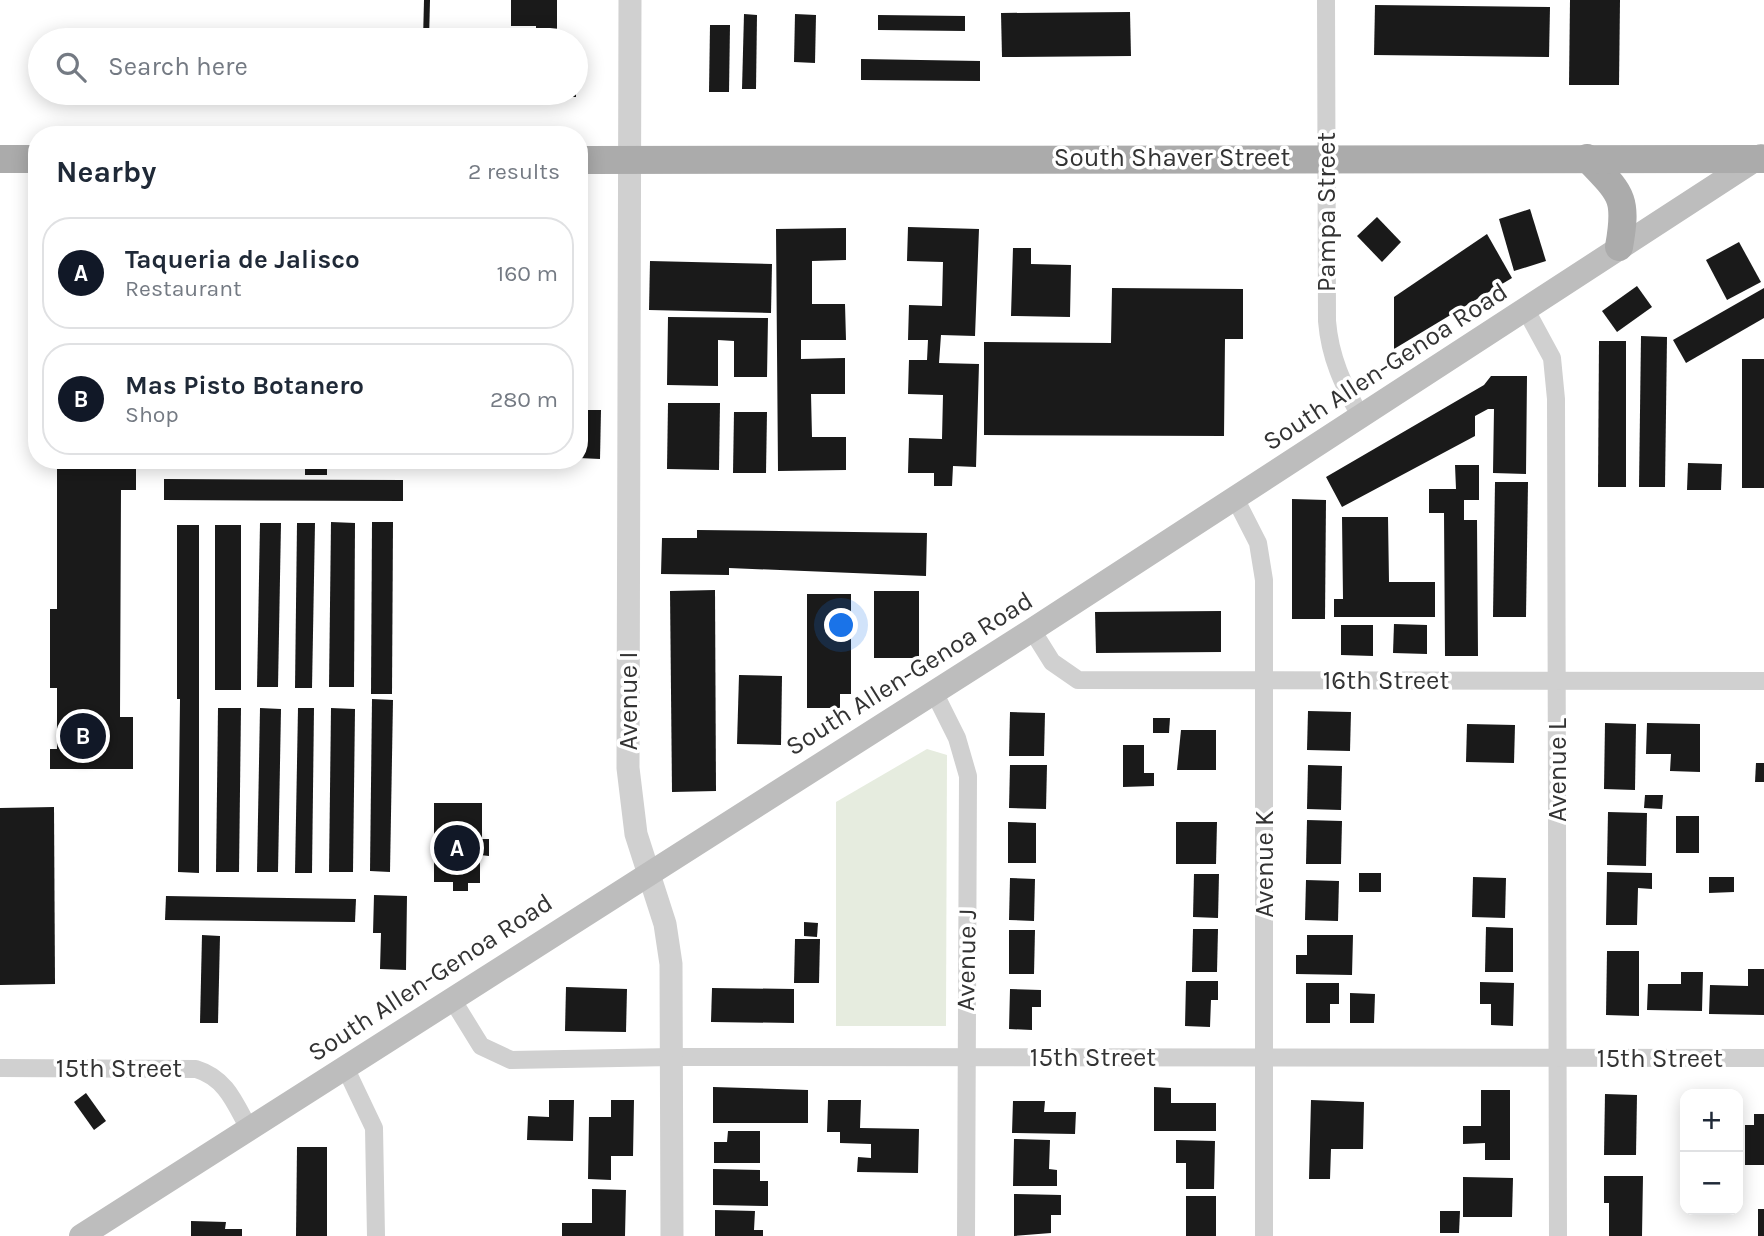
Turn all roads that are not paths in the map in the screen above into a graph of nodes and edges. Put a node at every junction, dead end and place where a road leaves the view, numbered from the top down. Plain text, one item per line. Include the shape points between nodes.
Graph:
1 (630, 0) edge
2 (1326, 0) edge
3 (1325, 157) junction
4 (1762, 157) edge
5 (1587, 158) junction
6 (0, 159) edge
7 (28, 159) edge
8 (588, 160) edge
9 (630, 160) junction
10 (1619, 247) junction
11 (1526, 310) junction
12 (1360, 416) junction
13 (1234, 498) junction
14 (1032, 630) junction
15 (1264, 680) junction
16 (1557, 681) junction
17 (1764, 681) edge
18 (934, 692) junction
19 (647, 874) junction
20 (452, 999) junction
21 (672, 1057) junction
22 (965, 1057) junction
23 (1264, 1058) junction
24 (1558, 1058) junction
25 (1764, 1058) edge
26 (345, 1067) junction
27 (0, 1068) edge
28 (249, 1129) junction
29 (81, 1236) edge
30 (376, 1236) edge
31 (672, 1236) edge
32 (966, 1236) edge
33 (1264, 1236) edge
34 (1558, 1236) edge

1 - 9 street, Avenue I
2 - 3 street, Pampa Street
3 - 5 main road, South Shaver Street
3 - 9 main road, South Shaver Street
3 - 12 street, Pampa Street via 1329,350
4 - 5 main road, South Shaver Street
4 - 10 main road, South Allen-Genoa Road
5 - 10 main road via 1623,201
6 - 7 main road
8 - 9 main road, South Shaver Street
9 - 19 street, Avenue I via 628,768 636,834
10 - 11 main road, South Allen-Genoa Road
11 - 12 main road, South Allen-Genoa Road
11 - 16 street, Avenue L via 1552,358 1556,399
12 - 13 main road, South Allen-Genoa Road
13 - 14 main road, South Allen-Genoa Road
13 - 15 street, Avenue K via 1258,543 1264,580
14 - 15 street, 16th Street via 1052,662 1078,680
14 - 18 main road, South Allen-Genoa Road
15 - 16 street, 16th Street
15 - 23 street, Avenue K
16 - 17 street, 16th Street
16 - 24 street, Avenue L
18 - 19 main road, South Allen-Genoa Road
18 - 22 street, Avenue J via 957,738 968,776
19 - 20 main road, South Allen-Genoa Road
19 - 21 street, Avenue I via 665,924 671,964
20 - 21 street, 15th Street via 481,1046 512,1060
20 - 26 main road, South Allen-Genoa Road
21 - 22 street, 15th Street
21 - 31 street, Avenue I
22 - 23 street, 15th Street
22 - 32 street, Avenue J
23 - 24 street, 15th Street
23 - 33 street, Avenue K
24 - 25 street, 15th Street
24 - 34 street, Avenue L
26 - 28 main road, South Allen-Genoa Road
26 - 30 street via 374,1128
27 - 28 street, 15th Street via 196,1069 221,1082
28 - 29 main road, South Allen-Genoa Road

